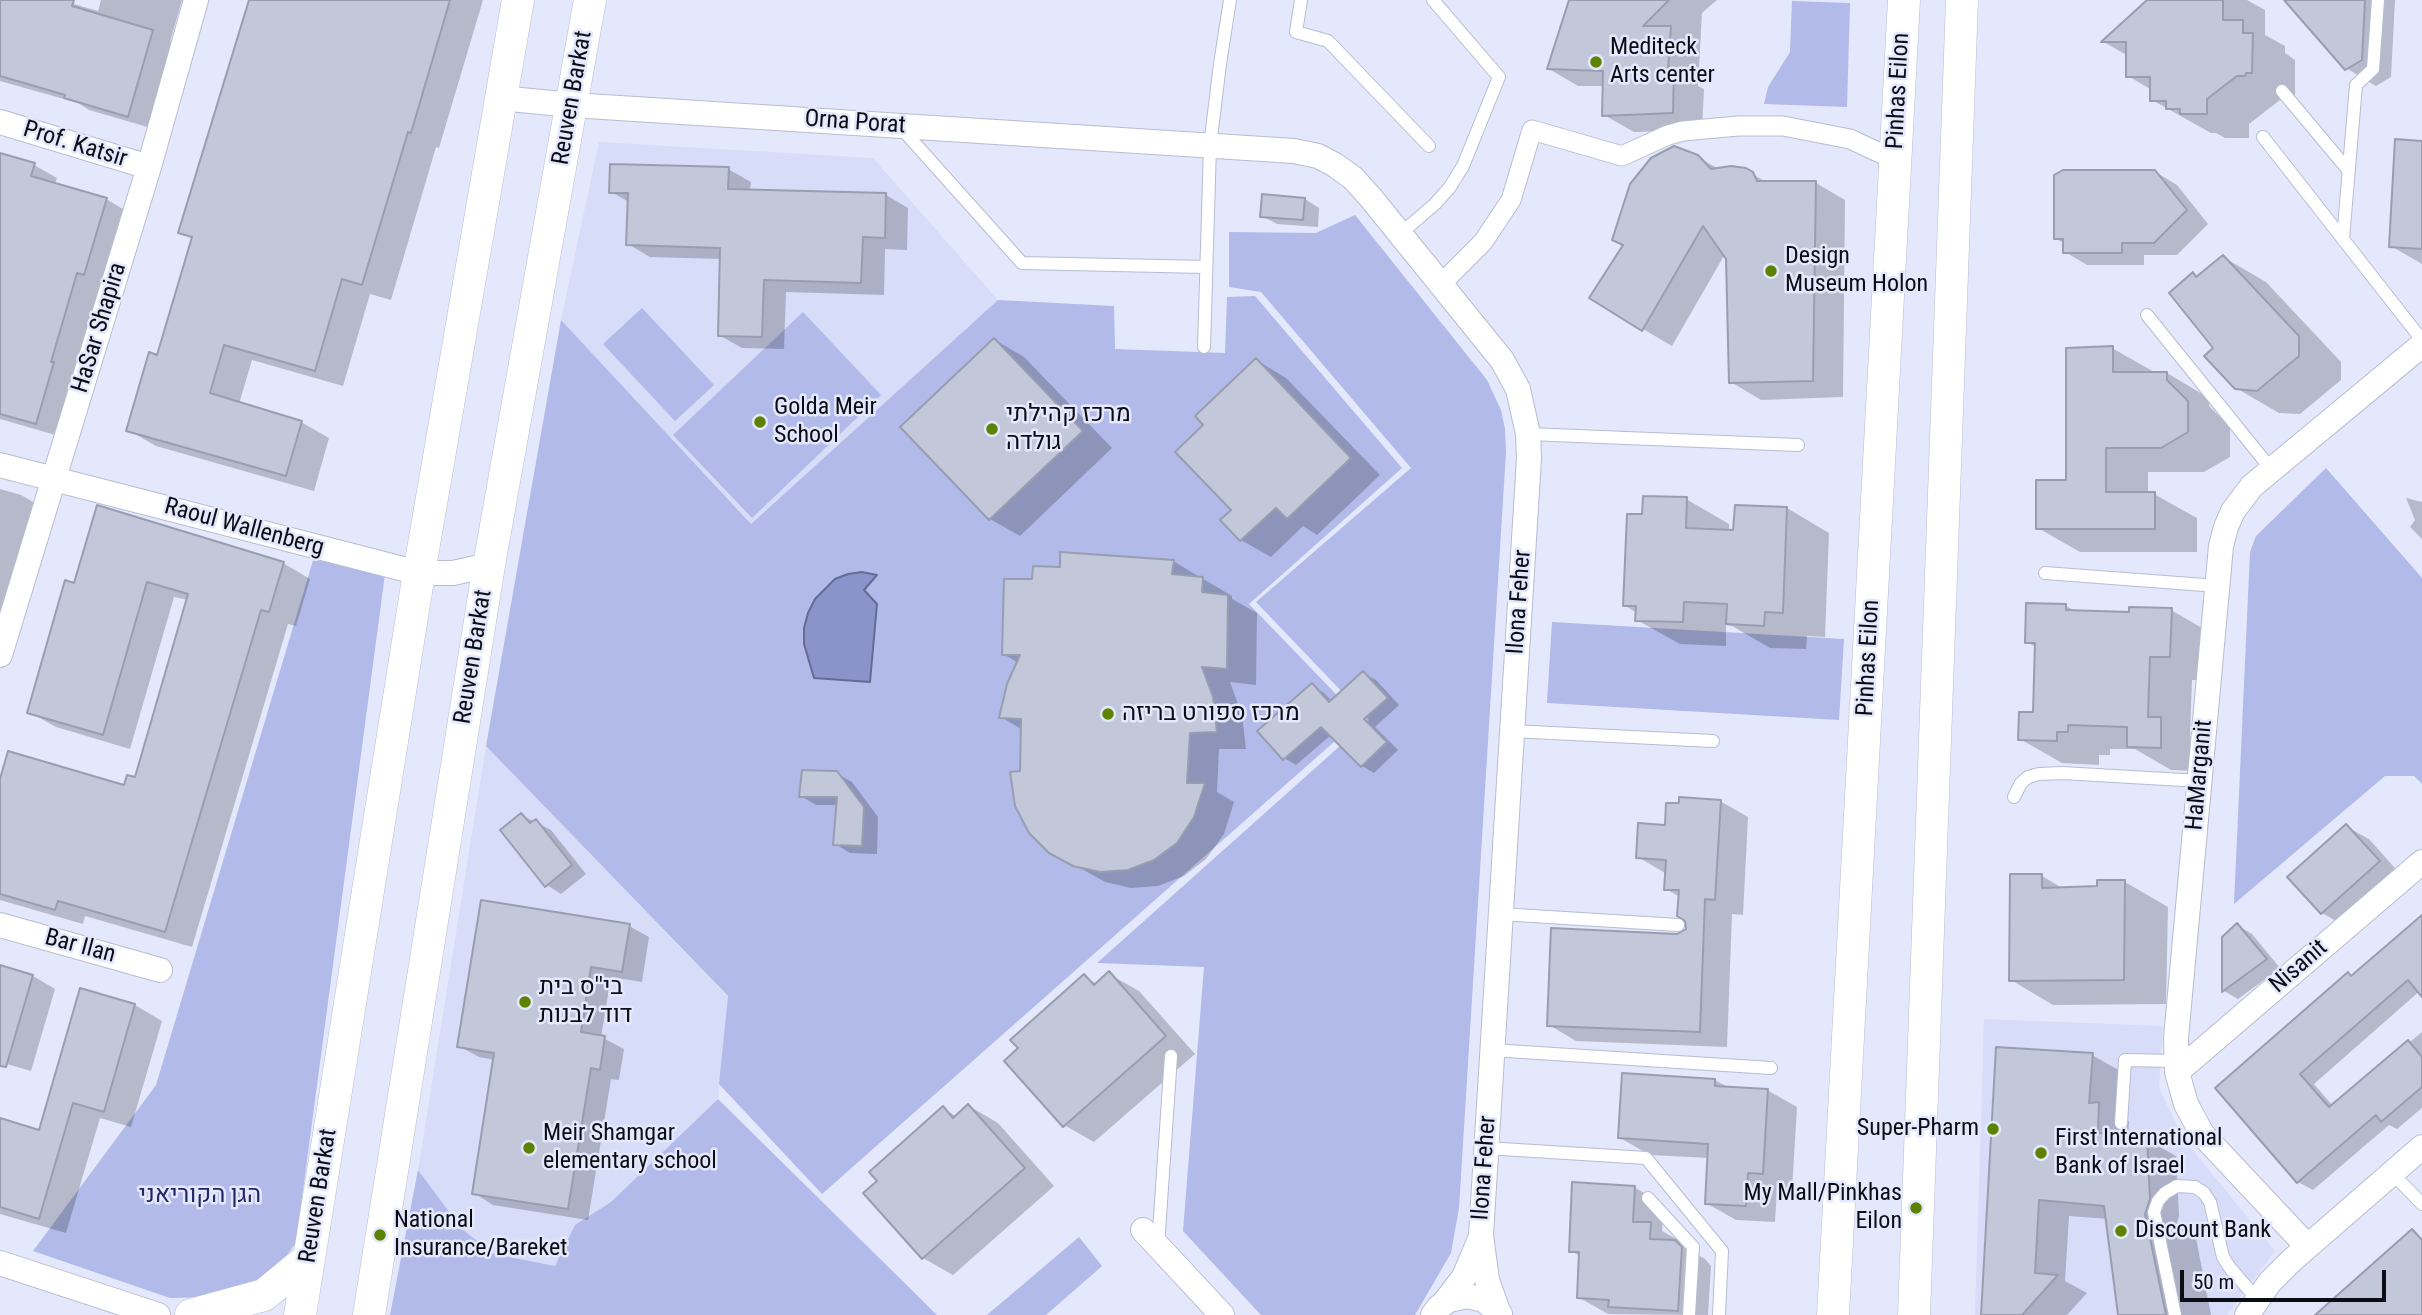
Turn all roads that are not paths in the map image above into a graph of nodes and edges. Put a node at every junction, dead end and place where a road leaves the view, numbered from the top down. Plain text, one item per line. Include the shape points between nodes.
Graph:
1 (196, 0) edge
2 (518, 0) edge
3 (590, 0) edge
4 (1230, 0) edge
5 (1301, 0) edge
6 (1433, 0) edge
7 (1904, 0) edge
8 (1962, 0) edge
9 (2378, 0) edge
10 (2282, 91) dead end
11 (500, 98) junction
12 (572, 105) junction
13 (0, 122) edge
14 (899, 126) junction
15 (2263, 137) dead end
16 (1210, 146) junction
17 (1429, 146) dead end
18 (1895, 160) junction
19 (149, 167) junction
20 (2349, 171) junction
21 (1400, 234) junction
22 (2343, 239) junction
23 (1206, 267) junction
24 (1441, 284) junction
25 (2147, 315) dead end
26 (2422, 340) edge
27 (2422, 345) edge
28 (1204, 347) dead end
29 (1528, 434) junction
30 (1798, 445) dead end
31 (0, 465) edge
32 (2271, 469) junction
33 (54, 478) junction
34 (489, 565) junction
35 (419, 573) junction
36 (2045, 573) dead end
37 (2218, 586) junction
38 (1, 649) edge
39 (1512, 730) junction
40 (1713, 741) dead end
41 (2200, 781) junction
42 (2014, 797) dead end
43 (2422, 862) edge
44 (1500, 914) junction
45 (0, 925) edge
46 (1678, 925) dead end
47 (160, 970) dead end
48 (1492, 1050) junction
49 (1171, 1056) dead end
50 (2176, 1066) junction
51 (1771, 1068) dead end
52 (2121, 1123) dead end
53 (2422, 1147) edge
54 (1486, 1148) junction
55 (2392, 1173) junction
56 (1648, 1198) dead end
57 (2422, 1204) edge
58 (1481, 1235) junction
59 (1150, 1238) joint
60 (2307, 1246) junction
61 (309, 1258) junction
62 (0, 1263) edge
63 (2252, 1307) edge
64 (1916, 1308) edge
65 (1438, 1309) edge
66 (1830, 1309) edge
67 (1499, 1313) edge
68 (158, 1315) edge
69 (191, 1315) edge
70 (300, 1315) edge
71 (369, 1315) edge
72 (1199, 1315) edge
73 (1223, 1315) edge
74 (1689, 1315) edge
75 (1719, 1315) edge
76 (2175, 1315) edge

1 - 19 street, HaSar Shapira
2 - 11 street, Reuven Barkat
3 - 12 street, Reuven Barkat
4 - 16 lane
5 - 17 lane via 1296,32 1328,41
6 - 21 lane via 1499,77 1450,187
7 - 18 street, Pinhas Eilon
8 - 64 street
9 - 20 lane via 2373,69 2356,85
10 - 20 lane
11 - 12 street, Orna Porat
11 - 35 street, Reuven Barkat
12 - 14 street, Orna Porat
12 - 34 street, Reuven Barkat
13 - 19 street, Prof. Katsir
14 - 16 street, Orna Porat
14 - 23 lane via 1022,263
15 - 22 lane
16 - 21 street, Ilona Feher via 1294,151 1327,160 1362,187
16 - 23 lane
18 - 24 street via 1850,139 1783,126 1684,131 1622,156 1532,130 1511,200 1483,242
18 - 66 street, Pinhas Eilon
19 - 33 street, HaSar Shapira
20 - 22 lane
21 - 24 street, Ilona Feher
22 - 26 lane
23 - 28 lane
24 - 29 street, Ilona Feher via 1508,369 1522,400
25 - 32 lane
27 - 32 street, HaMarganit
29 - 30 lane
29 - 39 street, Ilona Feher
31 - 33 street, Raoul Wallenberg
32 - 37 street, HaMarganit via 2233,511 2223,536
33 - 35 street, Raoul Wallenberg
33 - 38 street, HaSar Shapira
34 - 35 street, Raoul Wallenberg via 453,573
34 - 71 street, Reuven Barkat
35 - 61 street, Reuven Barkat
36 - 37 lane
37 - 41 street, HaMarganit
39 - 40 lane
39 - 44 street, Ilona Feher
41 - 42 lane via 2039,774 2021,783
41 - 50 street, HaMarganit
43 - 50 street, Nisanit
44 - 46 lane
44 - 48 street, Ilona Feher
45 - 47 street, Bar Ilan
48 - 51 lane
48 - 54 street, Ilona Feher
49 - 59 lane
50 - 52 lane via 2125,1060
50 - 60 street, HaMarganit via 2186,1104 2202,1134
53 - 55 street
54 - 58 street, Ilona Feher
54 - 75 lane via 1646,1158 1723,1251
55 - 57 lane
55 - 60 street
56 - 74 lane via 1693,1247
58 - 65 street, Ilona Feher via 1464,1277
58 - 67 street, Ilona Feher via 1487,1280
59 - 73 street
60 - 63 street
61 - 69 street via 264,1295
61 - 70 street, Reuven Barkat
62 - 68 street
63 - 76 lane via 2223,1257 2215,1214 2204,1193 2177,1186 2165,1192 2154,1212
65 - 67 street via 1454,1297 1473,1296
72 - 73 street

